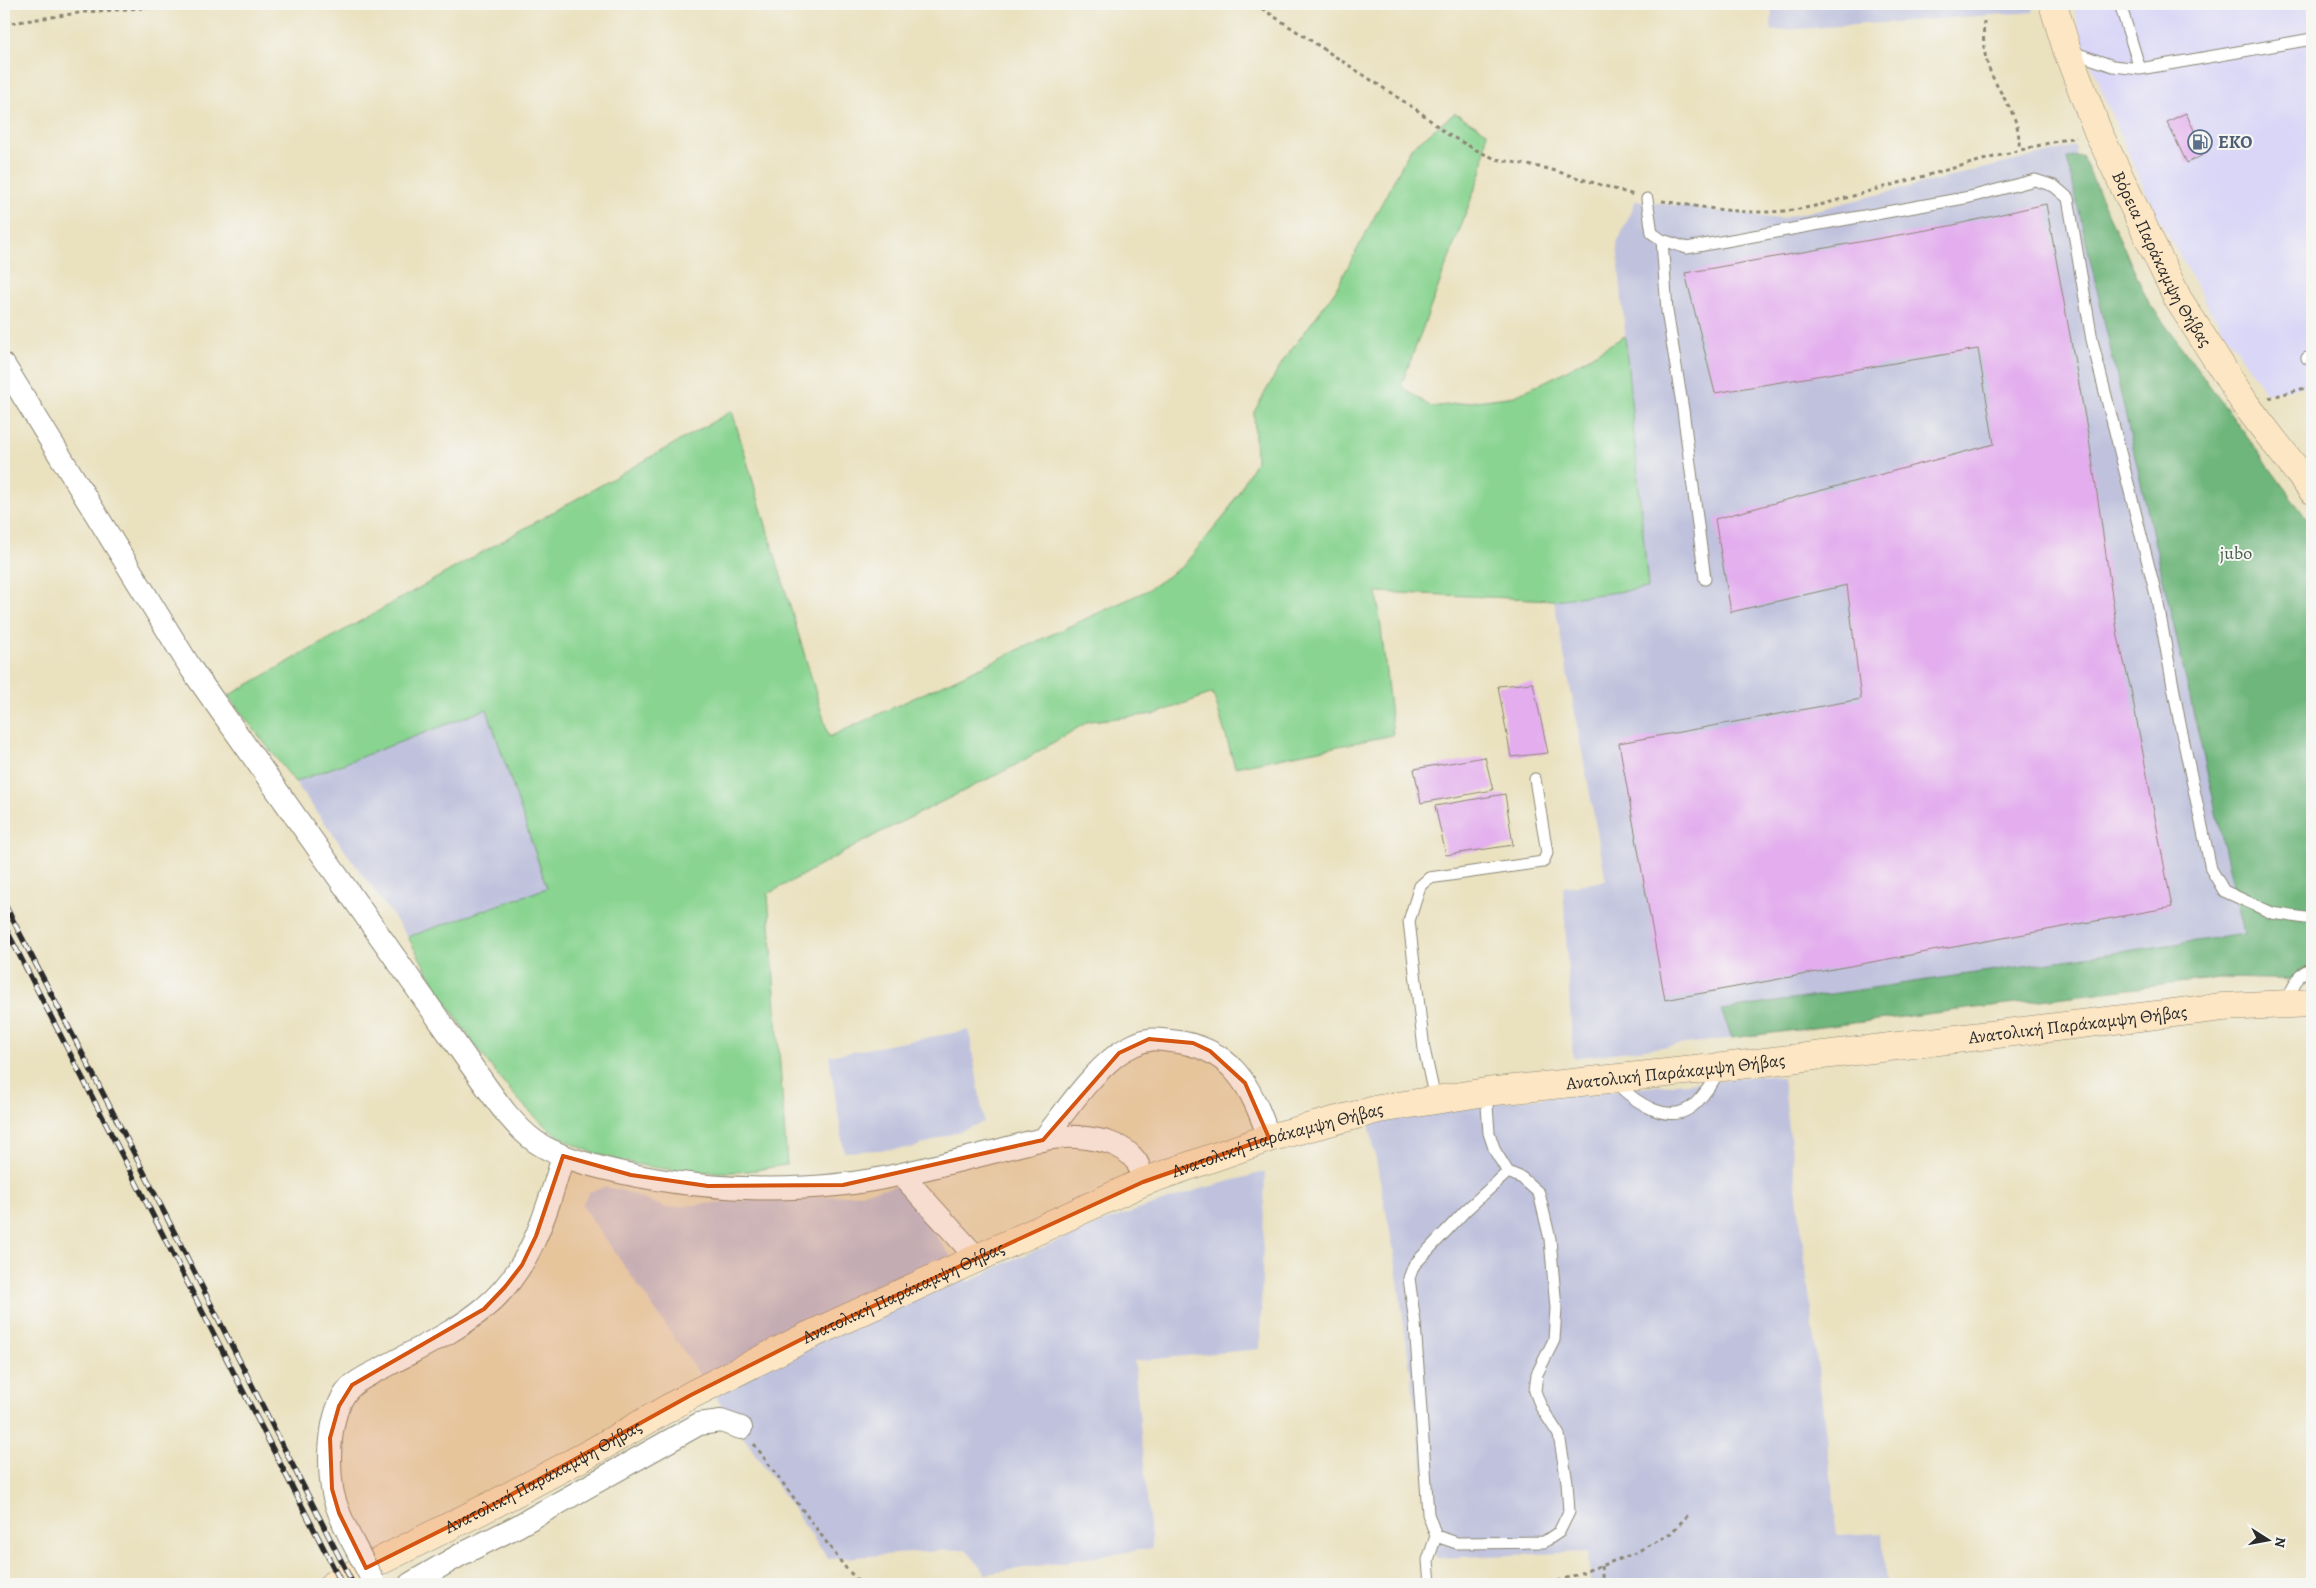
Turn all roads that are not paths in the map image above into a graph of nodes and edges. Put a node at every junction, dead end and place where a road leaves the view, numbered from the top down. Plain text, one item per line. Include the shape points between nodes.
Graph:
1 (2053, 4) edge
2 (2120, 4) edge
3 (2312, 39) edge
4 (2067, 50) junction
5 (2140, 69) junction
6 (1648, 199) road end
7 (1662, 240) junction
8 (4, 365) edge
9 (2312, 490) edge
10 (1705, 579) dead end
11 (1535, 778) dead end
12 (2312, 919) edge
13 (2312, 967) edge
14 (2312, 1003) edge
15 (2284, 1004) junction
16 (1723, 1066) junction
17 (1612, 1079) junction
18 (1486, 1092) junction
19 (1435, 1100) junction
20 (1269, 1138) junction
21 (1043, 1140) junction
22 (563, 1156) junction
23 (1508, 1172) junction
24 (901, 1174) junction
25 (1143, 1182) junction
26 (977, 1258) junction
27 (741, 1428) road end
28 (1436, 1536) junction
29 (374, 1583) edge
30 (334, 1584) edge
31 (410, 1584) edge
32 (1430, 1584) edge

1 - 4 main road, Βόρεια Παράκαμψη Θήβας
2 - 5 lane
3 - 5 lane
4 - 5 lane via 2113,66
4 - 9 main road, Βόρεια Παράκαμψη Θήβας via 2098,132 2178,299 2246,405
6 - 7 lane via 1652,233
7 - 10 lane via 1667,312
7 - 12 lane via 1687,248 1970,197 2035,180 2054,186 2068,198 2092,340 2157,598 2211,869 2224,891 2272,913
8 - 22 street via 192,670 300,826 496,1098 536,1142
11 - 19 lane via 1547,853 1543,862 1429,878 1420,886 1409,921 1424,1049
13 - 15 lane via 2300,975
14 - 15 main road, Ανατολική Παράκαμψη Θήβας
15 - 16 main road, Ανατολική Παράκαμψη Θήβας via 2223,1007
16 - 17 main road, Ανατολική Παράκαμψη Θήβας
16 - 17 lane via 1697,1102 1678,1113 1656,1112 1630,1097
17 - 18 main road, Ανατολική Παράκαμψη Θήβας
18 - 19 main road, Ανατολική Παράκαμψη Θήβας
18 - 23 lane via 1489,1133
19 - 20 main road, Ανατολική Παράκαμψη Θήβας via 1379,1109
20 - 21 street via 1245,1083 1226,1062 1210,1050 1193,1044 1149,1040 1119,1053 1092,1079
20 - 25 main road, Ανατολική Παράκαμψη Θήβας
21 - 24 street
21 - 25 street via 1076,1137 1101,1140 1121,1148 1136,1161
22 - 24 street via 631,1175 708,1186 843,1185
22 - 29 street, bridge via 548,1209 522,1265 505,1287 484,1309 352,1385 338,1406 330,1438 332,1489 339,1513
23 - 28 lane via 1466,1210 1414,1265 1409,1278 1428,1514
23 - 28 lane via 1522,1178 1539,1193 1550,1239 1556,1308 1554,1340 1537,1374 1534,1391 1559,1435 1569,1512 1559,1532 1544,1542 1457,1543
24 - 26 street
25 - 26 main road, Ανατολική Παράκαμψη Θήβας
26 - 30 main road, Ανατολική Παράκαμψη Θήβας via 690,1395 512,1495
27 - 31 street via 721,1421 699,1424
28 - 32 lane via 1428,1560

